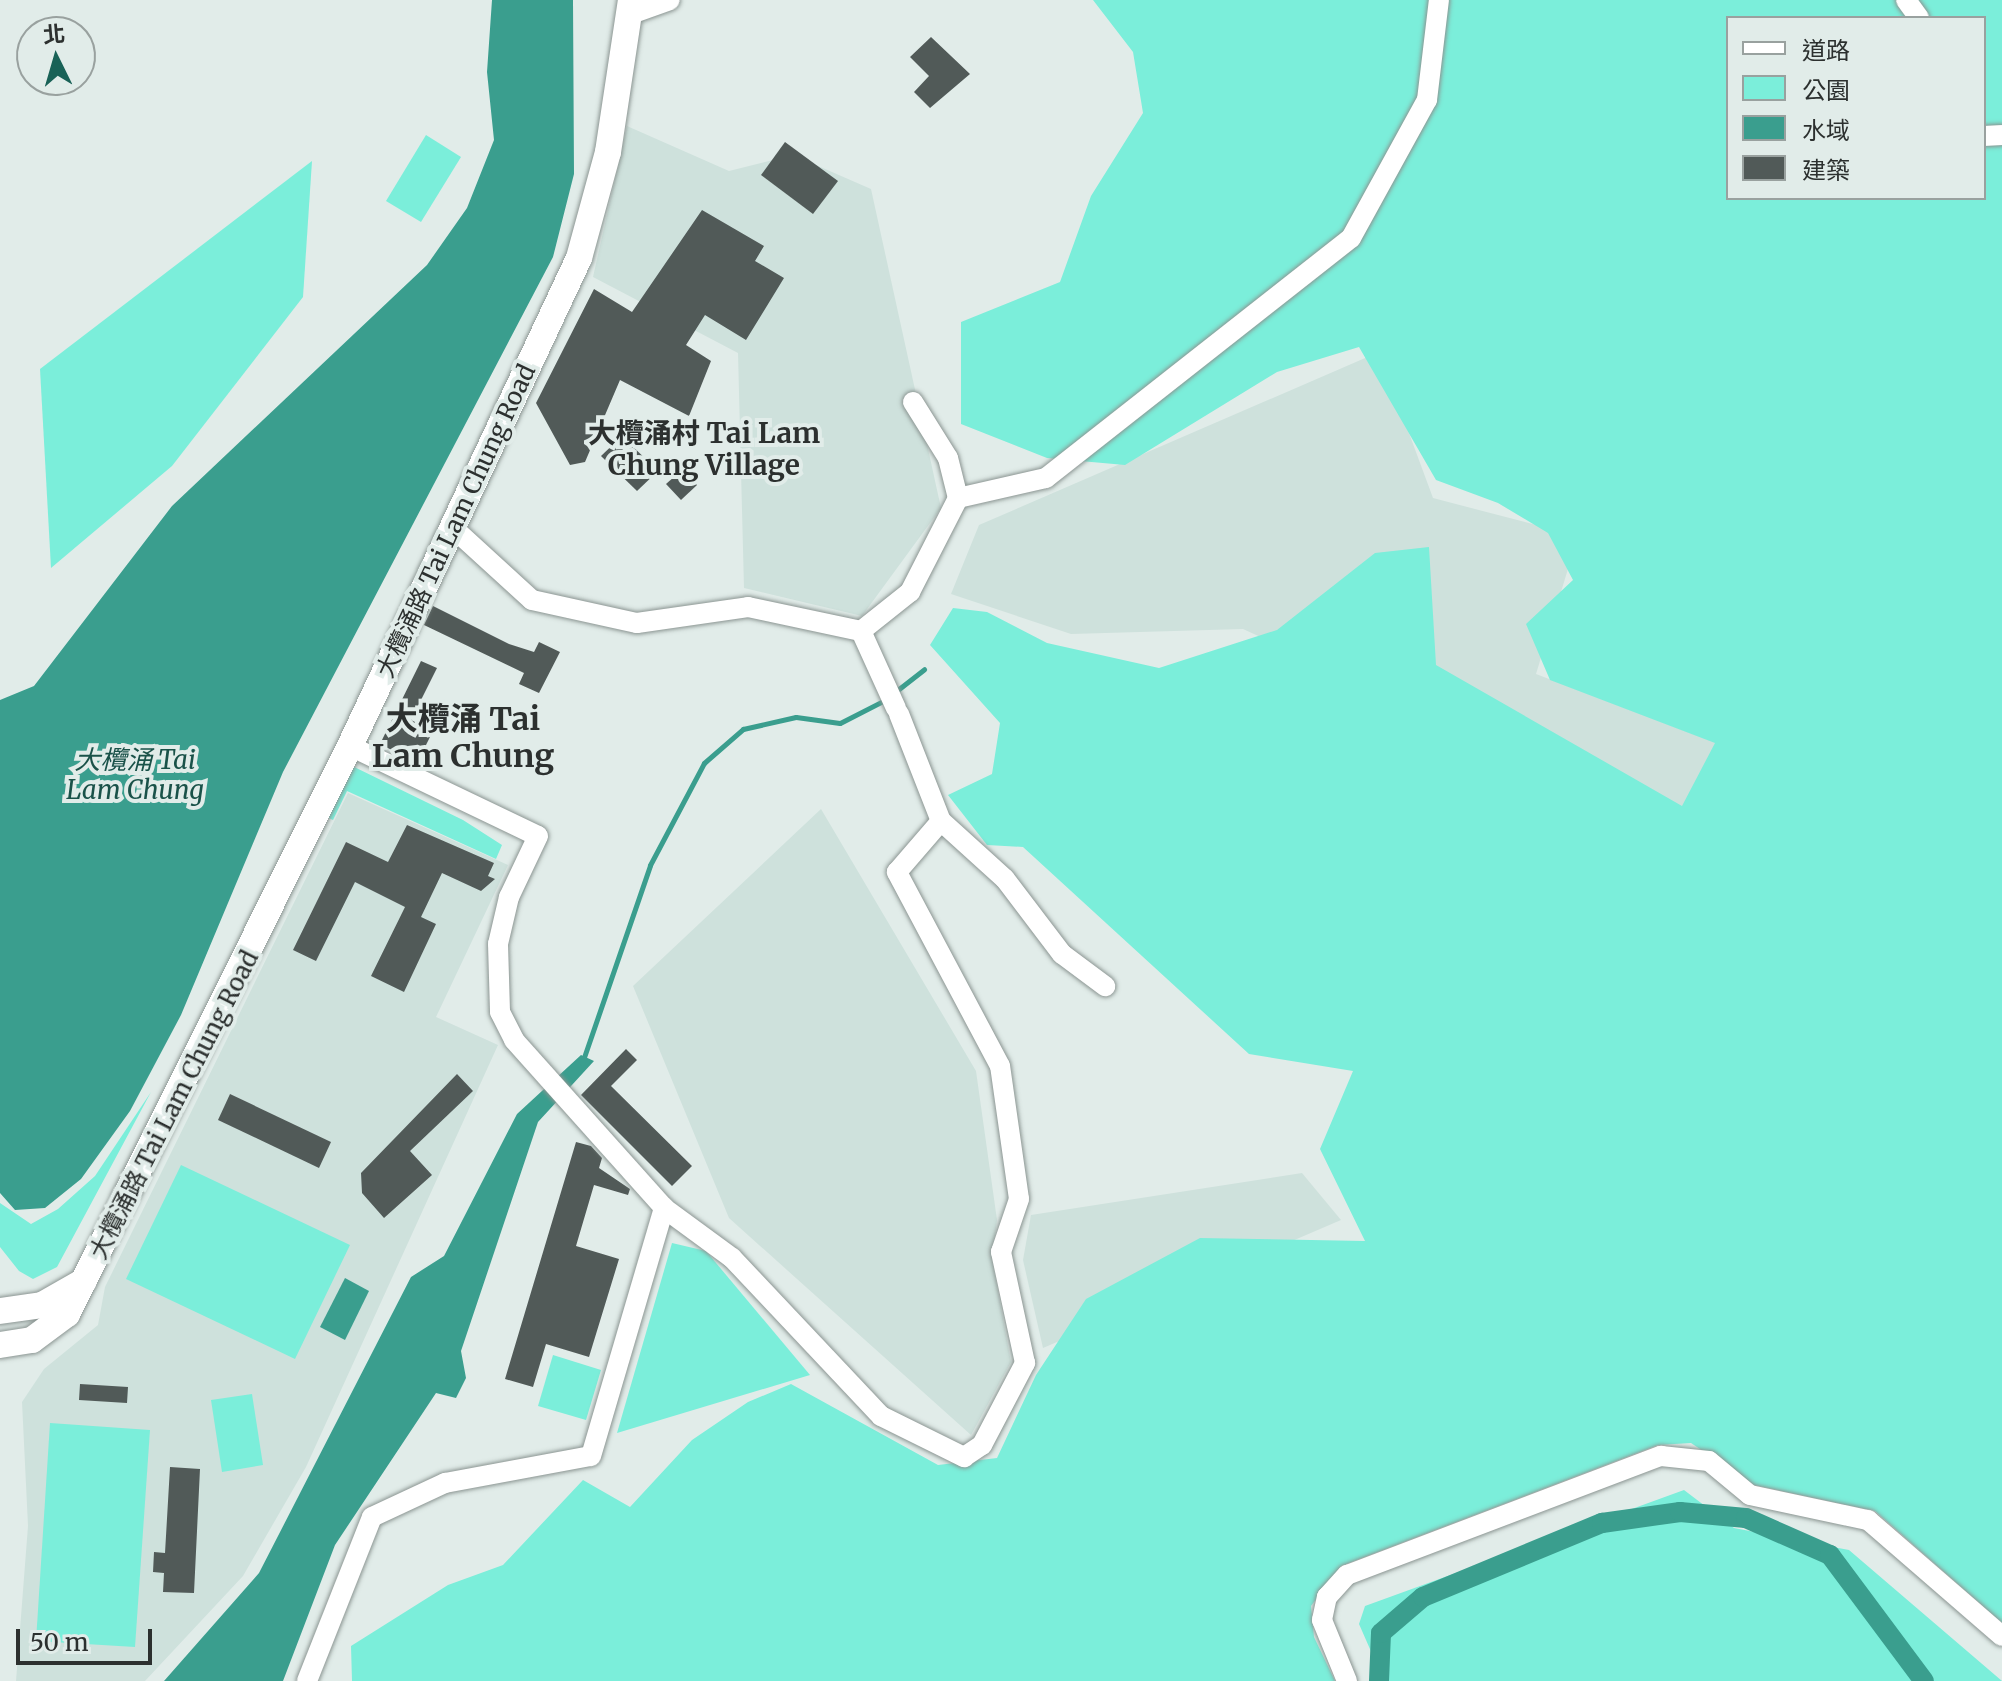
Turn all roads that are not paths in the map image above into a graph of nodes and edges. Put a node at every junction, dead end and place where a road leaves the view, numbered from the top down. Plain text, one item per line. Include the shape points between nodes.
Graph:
1 (670, 0) edge
2 (1439, 0) edge
3 (631, 7) edge
4 (913, 402) dead end
5 (958, 498) junction
6 (452, 527) junction
7 (861, 631) junction
8 (350, 746) junction
9 (941, 821) junction
10 (1105, 986) dead end
11 (664, 1208) junction
12 (87, 1279) junction
13 (0, 1311) edge
14 (0, 1345) edge
15 (2002, 1636) edge
16 (307, 1681) edge
17 (1347, 1681) edge

1 - 3 street
2 - 5 street via 1427,100 1345,245 1046,478
3 - 6 street, 大欖涌路 Tai Lam Chung Road via 608,152 579,258
4 - 5 street via 948,458
5 - 7 street via 910,592
6 - 7 street via 532,600 637,623 748,607
6 - 8 street, 大欖涌路 Tai Lam Chung Road
7 - 9 street
8 - 11 street via 538,836 509,897 498,944 500,1012 541,1069
8 - 12 street, 大欖涌路 Tai Lam Chung Road
9 - 10 street via 1005,879 1062,954
9 - 11 street via 897,872 1000,1066 1019,1199 1001,1252 1025,1363 982,1445 964,1457 881,1416 732,1258
11 - 16 street via 591,1456 445,1483 372,1517
12 - 13 street, 大欖涌路 Tai Lam Chung Road via 42,1305
12 - 14 street, 大欖涌路 Tai Lam Chung Road via 57,1327
15 - 17 street via 1868,1520 1750,1495 1709,1461 1675,1455 1347,1575 1327,1597 1322,1620

